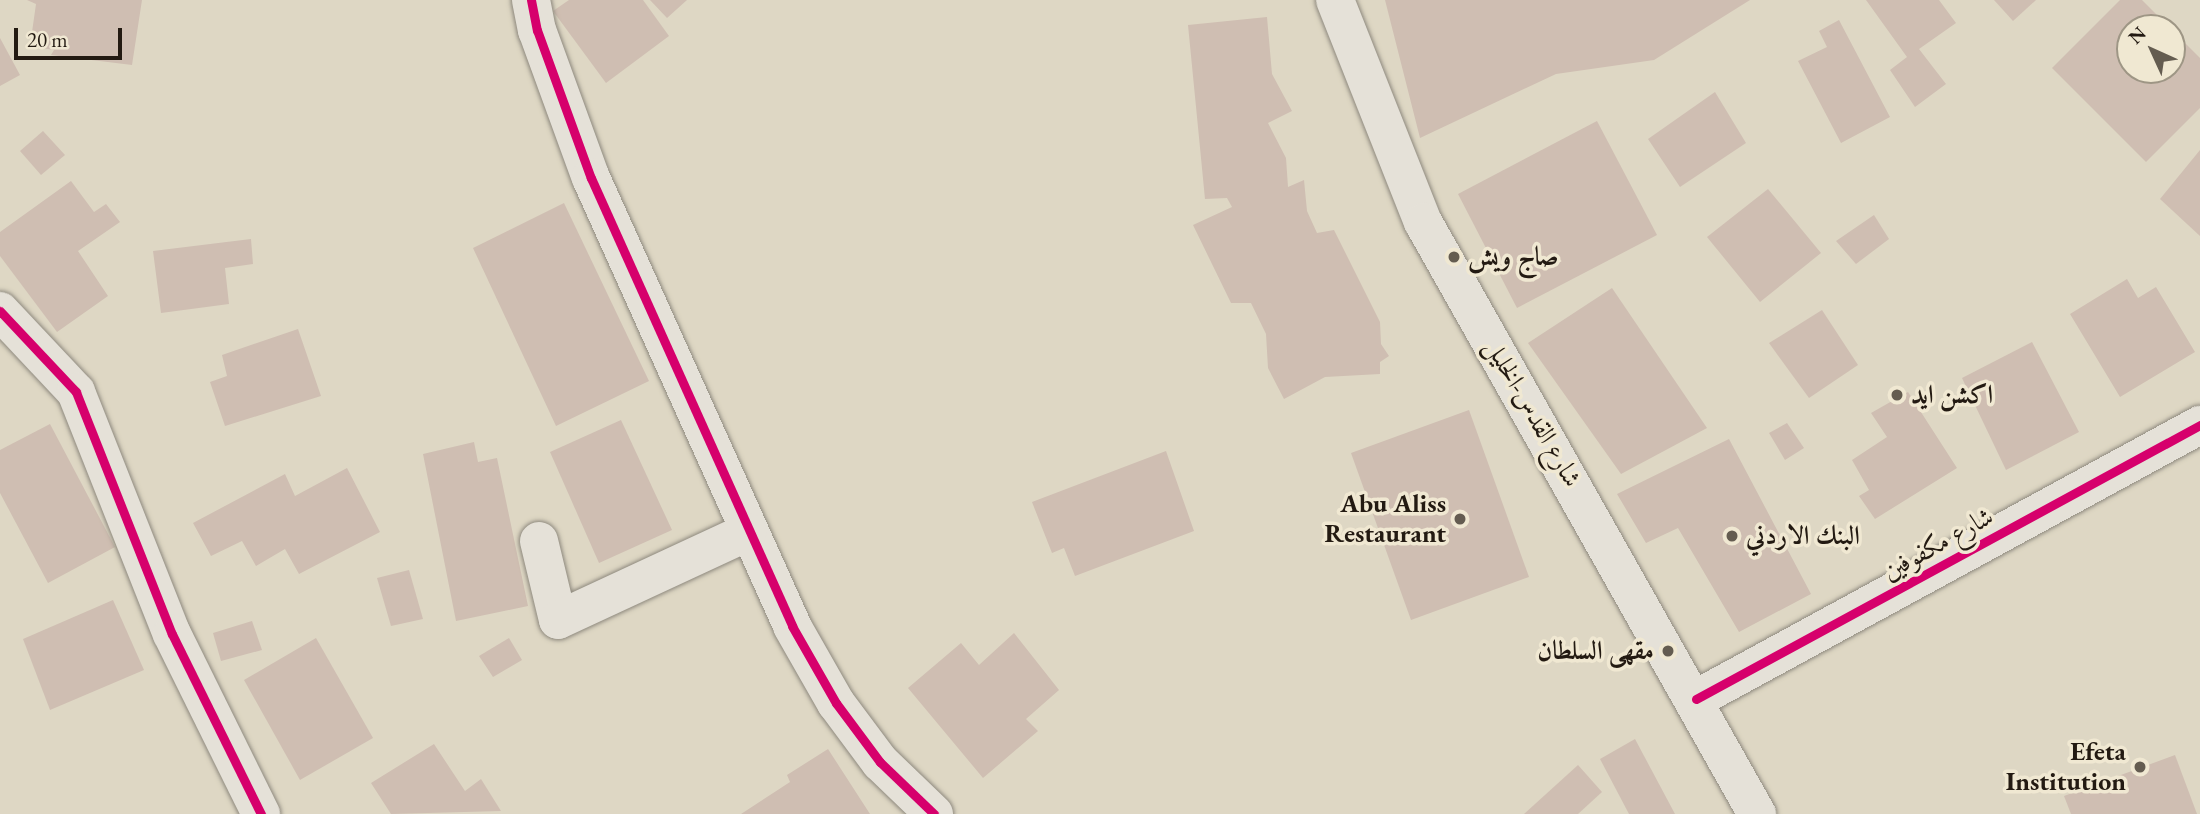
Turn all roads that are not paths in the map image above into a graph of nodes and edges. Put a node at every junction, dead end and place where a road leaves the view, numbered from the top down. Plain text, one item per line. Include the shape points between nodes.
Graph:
1 (531, 0) edge
2 (1335, 0) edge
3 (0, 311) edge
4 (2200, 425) edge
5 (748, 532) junction
6 (539, 541) dead end
7 (1696, 699) junction
8 (261, 814) edge
9 (934, 814) edge
10 (1757, 814) edge

1 - 5 street via 591,178 678,376 718,454
2 - 7 street, شارع القدس-الخليل via 1423,222
3 - 8 street via 76,392 172,634
4 - 7 street, شارع مكفوفين
5 - 6 street via 558,620
5 - 9 street via 792,626 836,703 880,762
7 - 10 street, شارع القدس-الخليل

